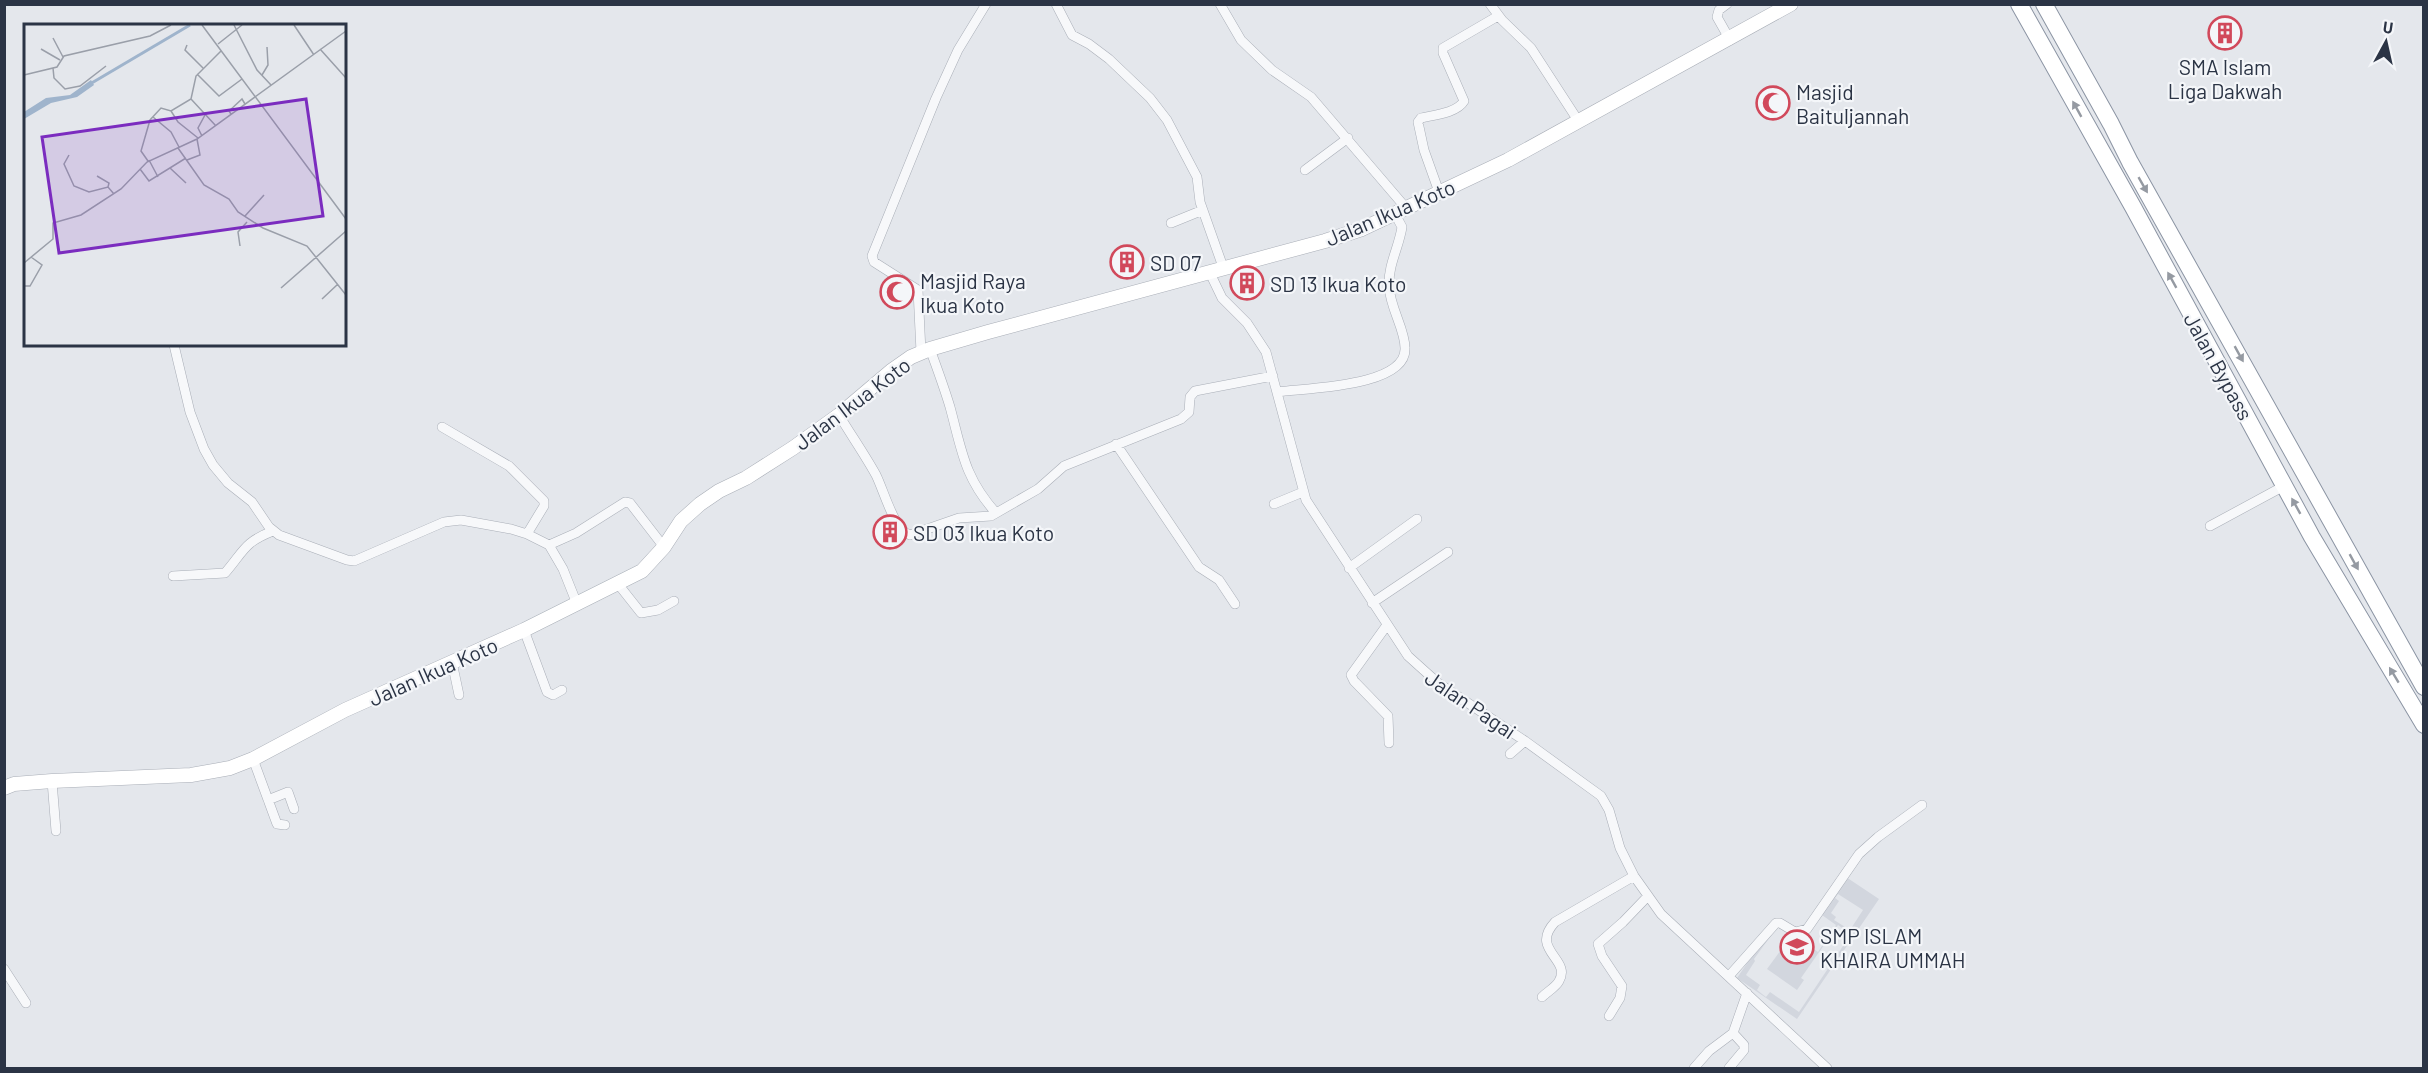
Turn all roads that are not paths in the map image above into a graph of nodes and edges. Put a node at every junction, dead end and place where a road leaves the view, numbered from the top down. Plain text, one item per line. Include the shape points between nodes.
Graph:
1 (986, 4) edge
2 (1056, 4) edge
3 (1220, 4) edge
4 (1490, 4) edge
5 (1727, 4) edge
6 (1791, 4) edge
7 (2019, 4) edge
8 (2044, 4) edge
9 (1498, 16) junction
10 (1730, 40) junction
11 (1579, 122) junction
12 (1348, 138) junction
13 (2130, 162) junction
14 (1305, 170) dead end
15 (2111, 170) junction
16 (1439, 192) junction
17 (1203, 210) junction
18 (1401, 211) junction
19 (1171, 223) dead end
20 (1223, 267) junction
21 (1209, 271) junction
22 (174, 346) edge
23 (926, 351) junction
24 (1273, 376) junction
25 (1278, 392) junction
26 (839, 415) junction
27 (442, 427) dead end
28 (1116, 444) junction
29 (2284, 486) junction
30 (1303, 492) junction
31 (1274, 504) dead end
32 (996, 513) junction
33 (1417, 519) dead end
34 (2210, 526) dead end
35 (273, 531) junction
36 (527, 534) junction
37 (549, 545) junction
38 (664, 547) junction
39 (1448, 552) dead end
40 (1349, 568) junction
41 (173, 576) dead end
42 (618, 584) junction
43 (674, 601) dead end
44 (1372, 603) junction
45 (577, 604) junction
46 (1235, 604) dead end
47 (1388, 625) junction
48 (524, 630) junction
49 (452, 662) junction
50 (2424, 687) edge
51 (562, 690) dead end
52 (459, 695) dead end
53 (2424, 725) edge
54 (1525, 741) junction
55 (1389, 743) dead end
56 (1510, 754) dead end
57 (253, 759) junction
58 (52, 781) junction
59 (4, 788) edge
60 (268, 800) junction
61 (1922, 806) dead end
62 (294, 809) dead end
63 (285, 825) dead end
64 (56, 831) dead end
65 (1634, 876) junction
66 (1648, 896) junction
67 (4, 969) edge
68 (1729, 976) junction
69 (1747, 993) junction
70 (1542, 997) dead end
71 (26, 1003) dead end
72 (1609, 1016) dead end
73 (1733, 1033) junction
74 (1694, 1068) edge
75 (1729, 1068) edge
76 (1827, 1068) edge

1 - 23 street via 958,50 936,98 872,256 874,262 918,290
2 - 17 street via 1072,34 1099,51 1162,112 1197,177
3 - 12 street via 1240,39 1272,70 1311,97
4 - 9 street
5 - 10 street via 1717,17
6 - 10 street, Jalan Ikua Koto
15 -> 7 highway, Jalan Bypass
8 - 13 highway
9 - 11 street via 1531,48
9 - 16 street via 1443,48 1463,104 1418,122
10 - 11 street, Jalan Ikua Koto
11 - 16 street, Jalan Ikua Koto
12 - 14 street
12 - 18 street
13 - 15 highway
13 -> 50 highway
29 -> 15 highway, Jalan Bypass
16 - 18 street, Jalan Ikua Koto
17 - 19 street
17 - 20 street
18 - 20 street, Jalan Ikua Koto via 1325,241
18 - 25 street via 1402,227 1389,286 1406,345 1400,364 1365,382
20 - 21 street, Jalan Ikua Koto
21 - 23 street, Jalan Ikua Koto
21 - 24 street, Jalan Pagai via 1222,298 1258,338
22 - 35 street via 190,412 204,449 228,483 252,501
23 - 26 street, Jalan Ikua Koto via 891,371
23 - 32 street via 949,405 973,484
24 - 25 street, Jalan Pagai
24 - 28 street via 1195,391 1186,416
25 - 30 street, Jalan Pagai
26 - 32 street via 908,535 952,520
26 - 38 street, Jalan Ikua Koto via 700,504 681,521
27 - 36 street via 509,466 544,501
28 - 32 street via 1064,466 1038,489
28 - 46 street via 1199,567 1219,580
29 - 34 street
53 -> 29 highway, Jalan Bypass
30 - 31 street
30 - 40 street, Jalan Pagai
33 - 40 street
35 - 36 street via 294,542 354,561 444,522 460,520
35 - 41 street via 250,542 225,573
36 - 37 street
37 - 38 street via 627,502
37 - 45 street
38 - 42 street, Jalan Ikua Koto via 642,571
39 - 44 street
40 - 44 street, Jalan Pagai
42 - 43 street via 641,612 658,610
42 - 45 street, Jalan Ikua Koto
44 - 47 street, Jalan Pagai
45 - 48 street, Jalan Ikua Koto
47 - 54 street, Jalan Pagai via 1419,668
47 - 55 street via 1351,675 1388,716
48 - 49 street, Jalan Ikua Koto
48 - 51 street via 547,692 554,695
49 - 52 street
49 - 57 street, Jalan Ikua Koto via 345,710
54 - 56 street
54 - 65 street, Jalan Pagai via 1601,796
57 - 58 street, Jalan Ikua Koto via 191,775
57 - 60 street
58 - 59 street, Jalan Ikua Koto
58 - 64 street
60 - 62 street via 288,792
60 - 63 street via 277,825
61 - 68 street via 1859,854 1807,929 1795,932 1776,923
65 - 66 street, Jalan Pagai
65 - 70 street via 1550,927 1546,946 1560,964 1561,976 1559,983
66 - 68 street, Jalan Pagai via 1671,925
66 - 72 street via 1598,944 1622,986
67 - 71 street
68 - 69 street, Jalan Pagai
69 - 73 street
69 - 76 street, Jalan Pagai
73 - 74 street
73 - 75 street via 1744,1050

